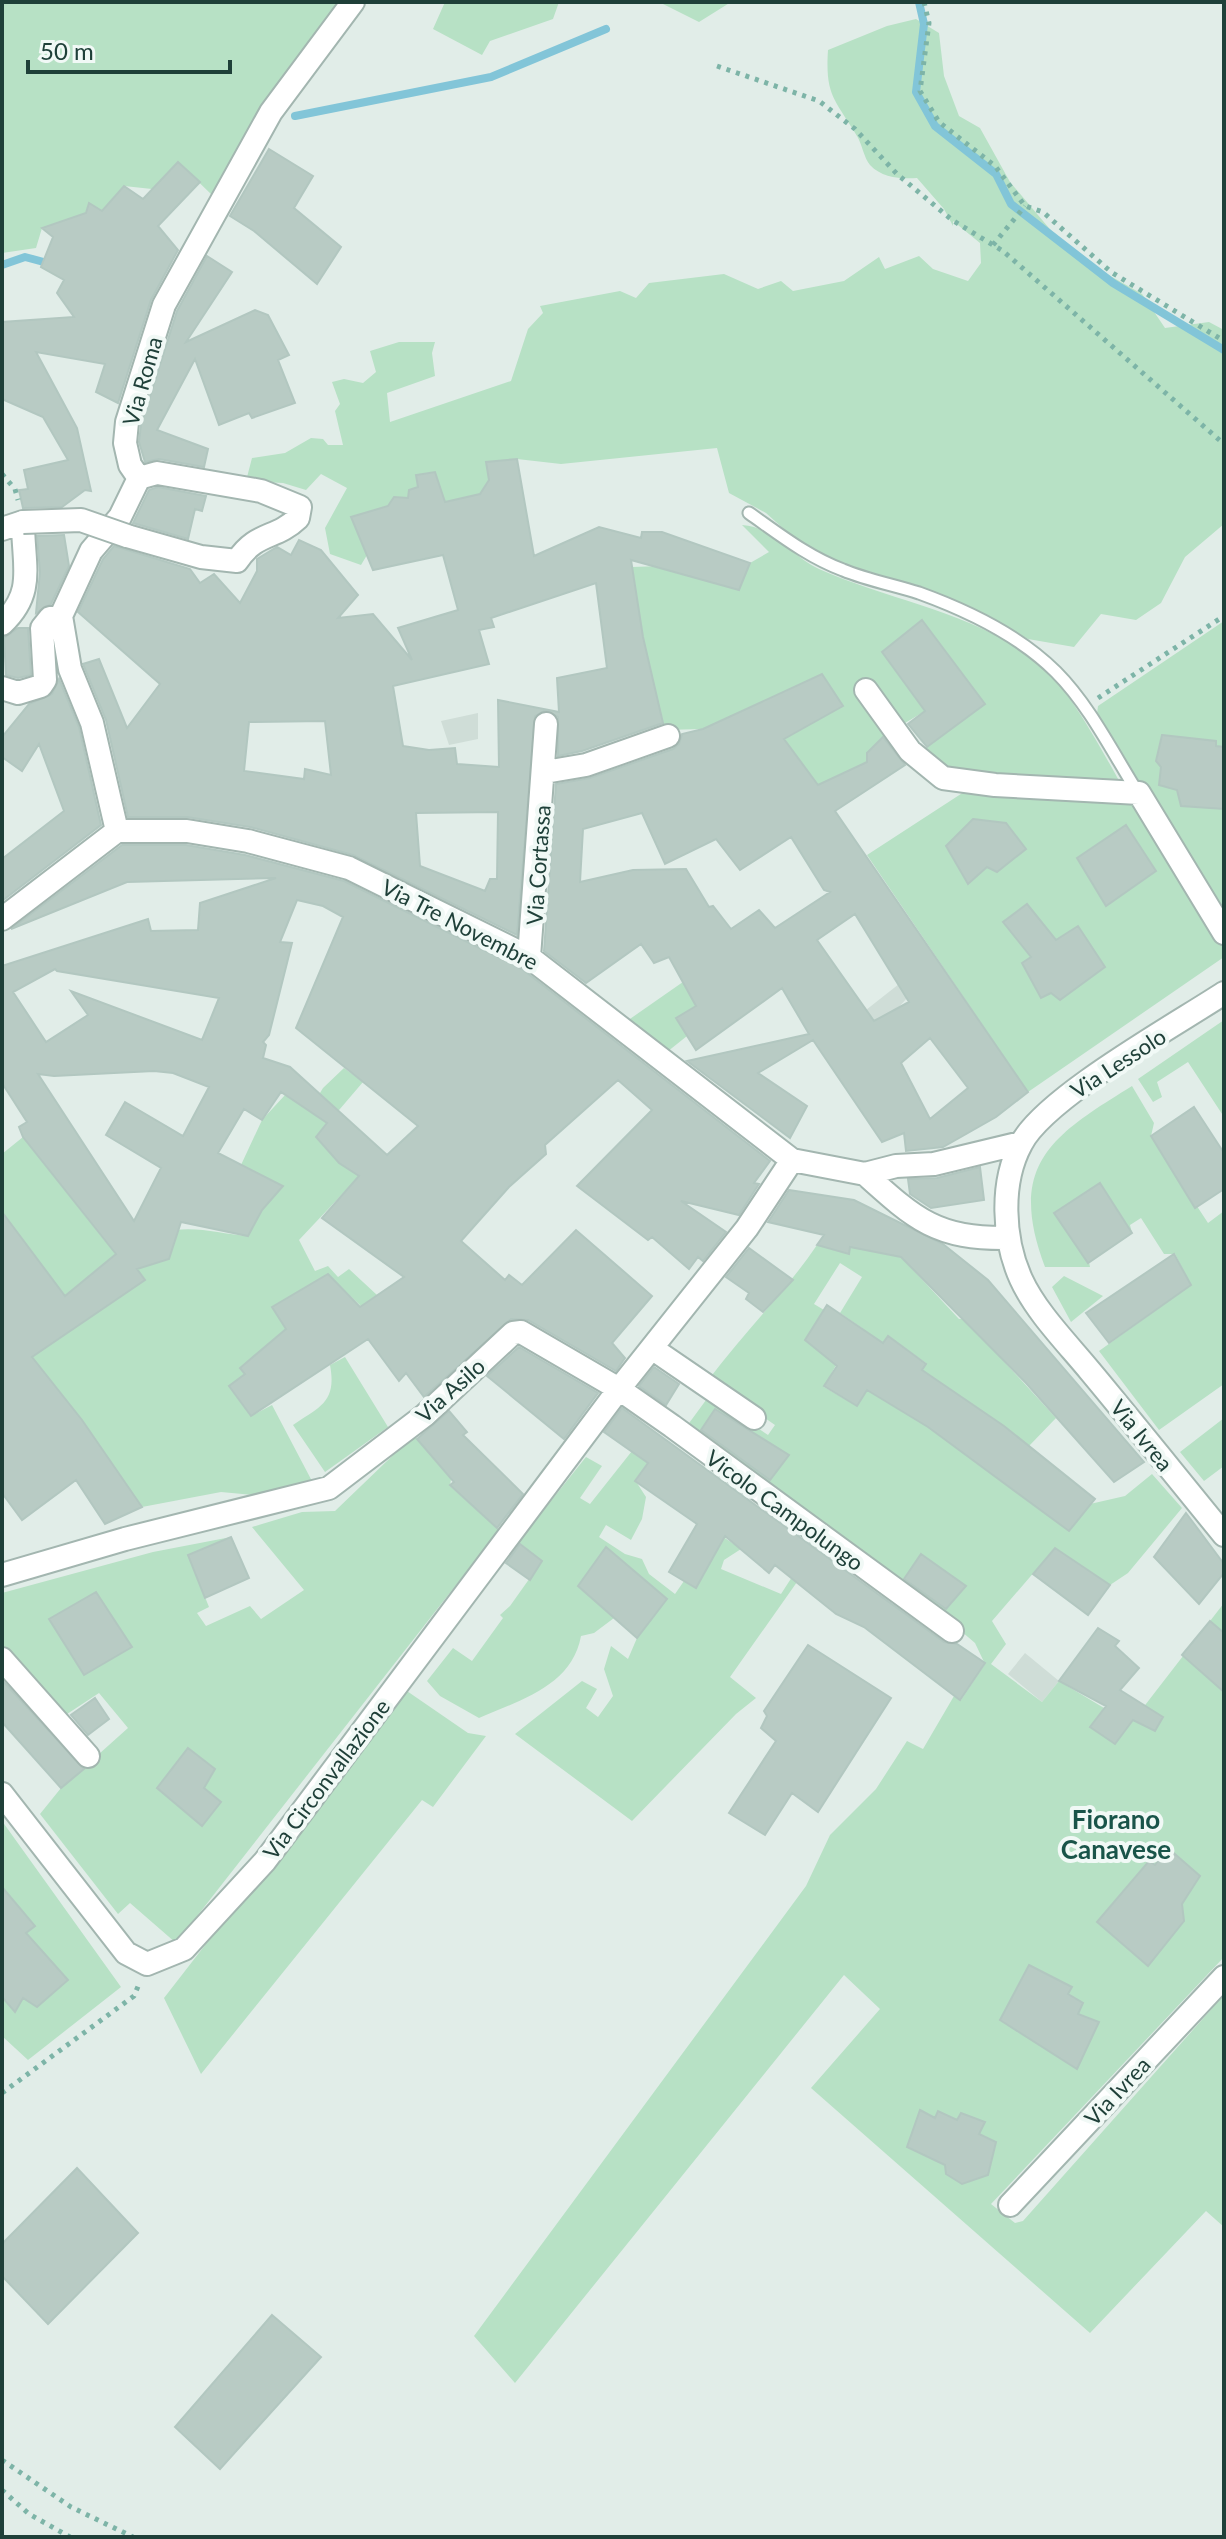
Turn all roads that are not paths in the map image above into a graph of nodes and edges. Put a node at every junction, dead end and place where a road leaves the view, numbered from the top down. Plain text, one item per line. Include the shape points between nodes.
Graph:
1 (353, 2) edge
2 (139, 478) junction
3 (749, 513) dead end
4 (12, 526) edge
5 (61, 616) junction
6 (2, 624) edge
7 (2, 688) edge
8 (866, 690) dead end
9 (546, 724) dead end
10 (668, 736) dead end
11 (545, 772) junction
12 (1139, 793) junction
13 (117, 831) junction
14 (2, 919) edge
15 (1224, 933) edge
16 (529, 957) junction
17 (1224, 993) edge
18 (1021, 1143) junction
19 (792, 1160) junction
20 (865, 1174) junction
21 (1008, 1238) junction
22 (653, 1349) junction
23 (619, 1389) junction
24 (754, 1418) dead end
25 (1224, 1535) edge
26 (2, 1575) edge
27 (952, 1631) dead end
28 (2, 1659) edge
29 (88, 1756) dead end
30 (2, 1794) edge
31 (1224, 1977) edge
32 (1010, 2205) dead end

1 - 2 street, Via Roma via 271,112 164,305 127,422 125,443
2 - 4 street, bridge via 157,473 261,491 300,507 298,518 286,530 250,541 237,561 201,557 81,520
2 - 5 street via 120,517 91,551
3 - 12 lane via 810,555 971,615 1020,643 1055,671
4 - 6 street via 25,583 22,603
5 - 7 street via 50,618 42,628 41,686 18,693
5 - 13 street via 70,669 92,723
8 - 12 street via 910,751 943,778
9 - 11 street, Via Cortassa
10 - 11 street, Via Cortassa via 586,765
11 - 16 street, Via Cortassa
12 - 15 street
13 - 14 street
13 - 16 street, Via Tre Novembre via 187,831 349,868
16 - 19 street, Via Tre Novembre
17 - 18 street, Via Lessolo via 1062,1099
18 - 20 street
18 - 21 street, Via Ivrea via 1008,1189
19 - 20 street
19 - 22 street via 747,1228
20 - 21 street via 907,1212 941,1231
21 - 25 street, Via Ivrea via 1022,1280 1061,1335
22 - 23 street
22 - 24 street
23 - 26 street, Via Asilo via 529,1334 513,1333 425,1415 329,1488
23 - 27 street, Vicolo Campolungo
23 - 30 street, Via Circonvallazione via 265,1861 184,1949 147,1964 126,1953
28 - 29 street
31 - 32 street, Via Ivrea

